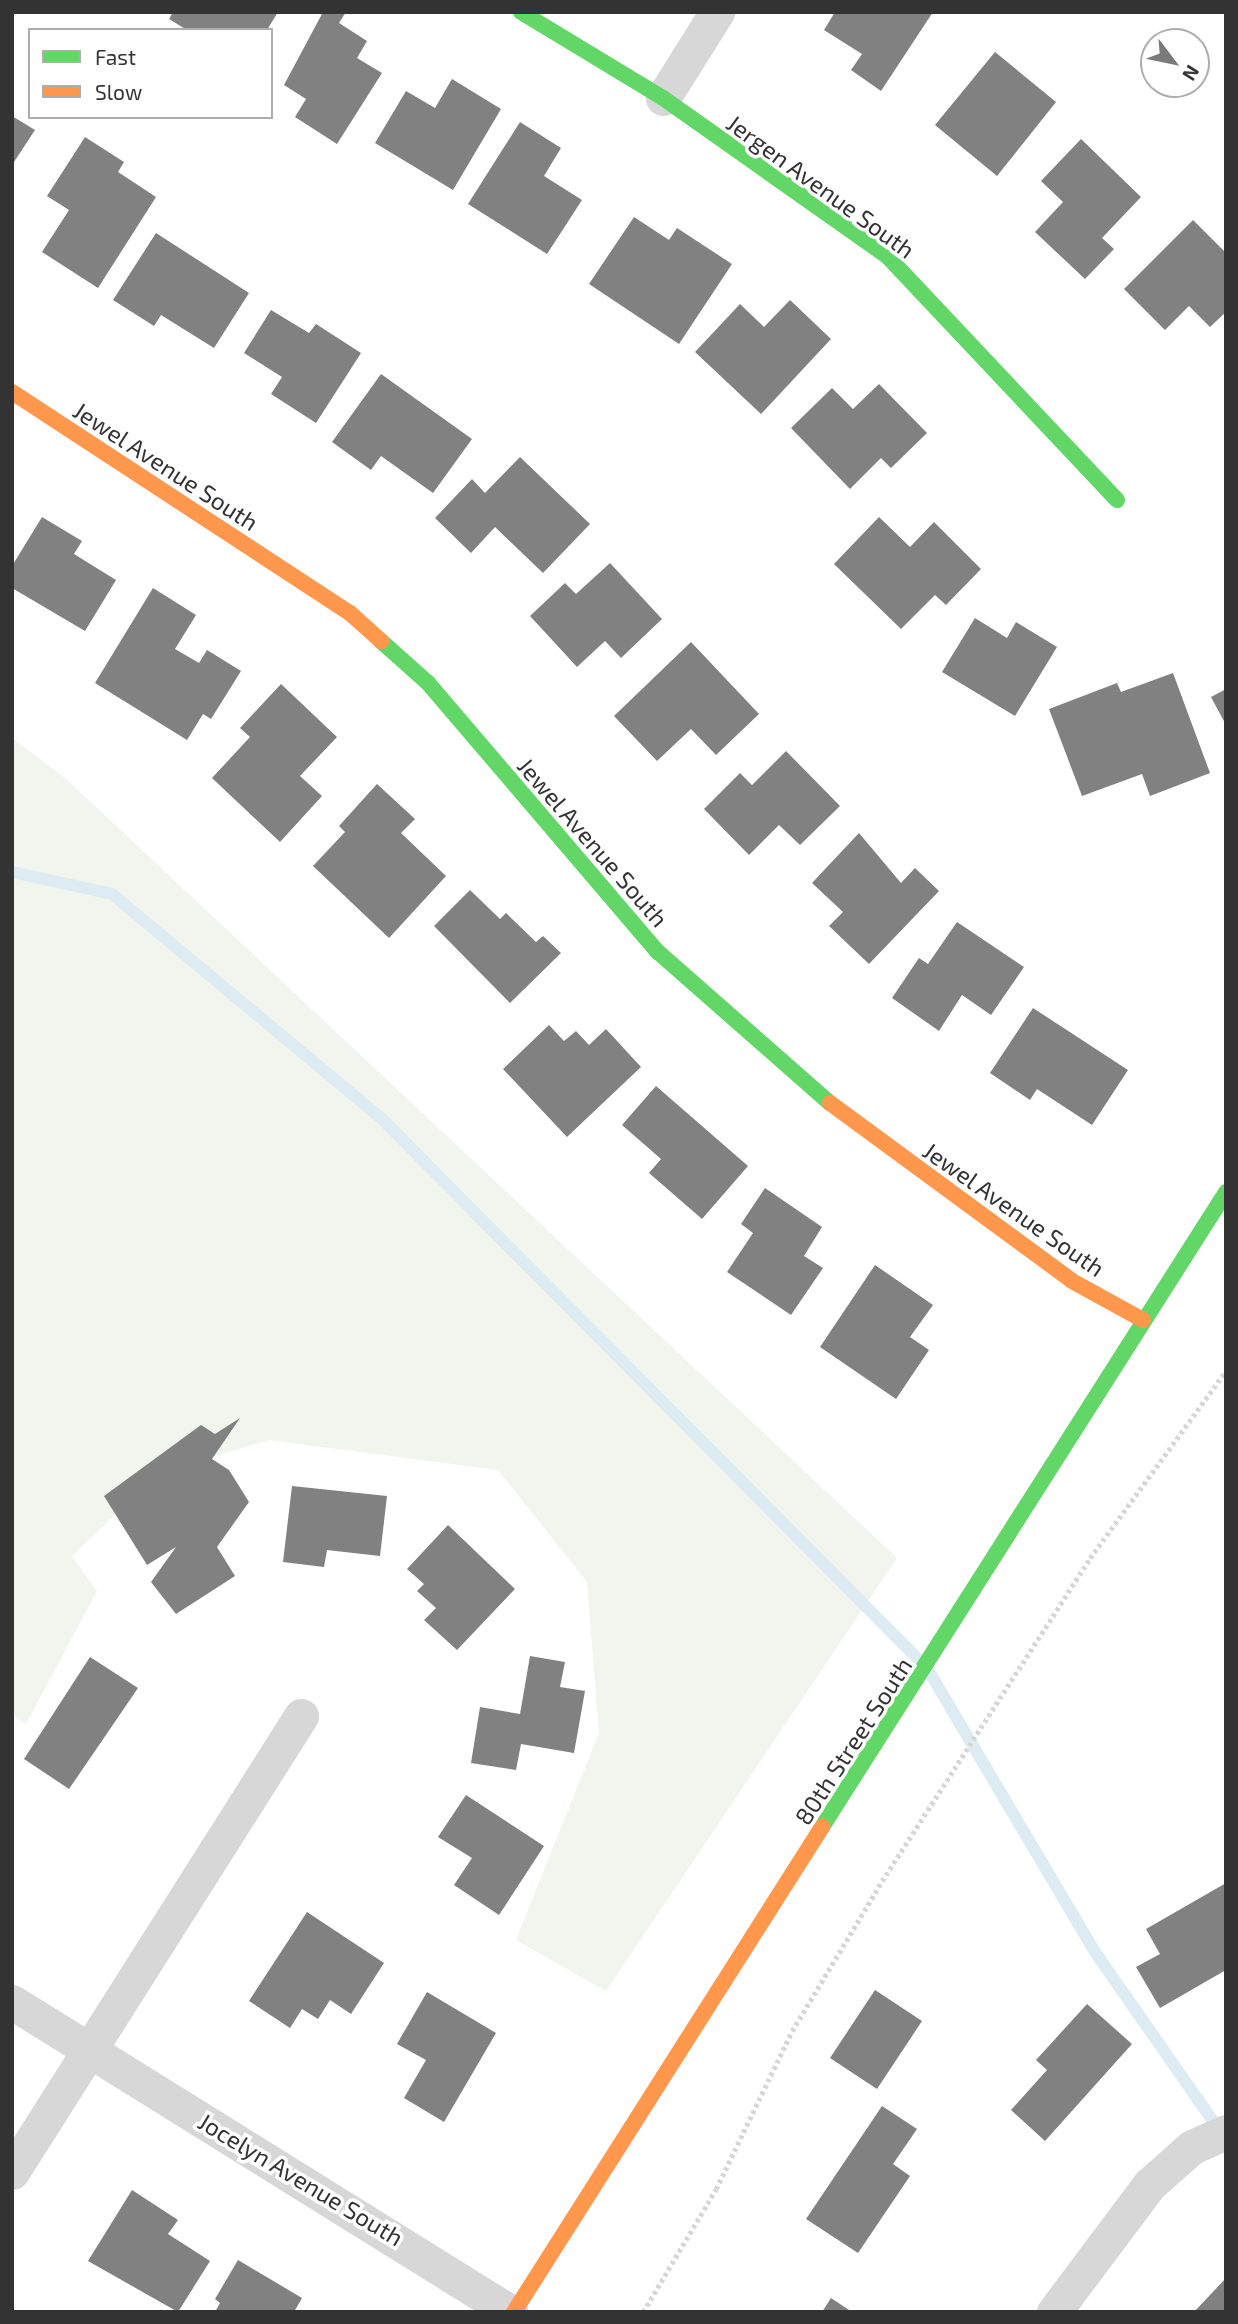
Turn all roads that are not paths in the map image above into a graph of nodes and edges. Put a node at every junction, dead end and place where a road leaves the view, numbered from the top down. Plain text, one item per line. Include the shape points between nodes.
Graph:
1 (522, 12) edge
2 (717, 12) edge
3 (663, 98) junction
4 (12, 392) edge
5 (1117, 499) dead end
6 (1226, 1192) edge
7 (1143, 1320) junction
8 (302, 1716) dead end
9 (12, 2002) edge
10 (90, 2050) junction
11 (1226, 2132) edge
12 (12, 2172) edge
13 (512, 2312) edge
14 (1054, 2312) edge

1 - 3 street, Jergen Avenue South
2 - 3 street
3 - 5 street, Jergen Avenue South via 888,257
4 - 7 street, Jewel Avenue South via 350,613 428,683 658,953 854,1125 1072,1281
6 - 7 street, 80th Street South
7 - 13 street, 80th Street South via 984,1580
8 - 10 street
9 - 10 street, Jocelyn Avenue South
10 - 12 street
10 - 13 street, Jocelyn Avenue South
11 - 14 street via 1192,2147 1149,2185

